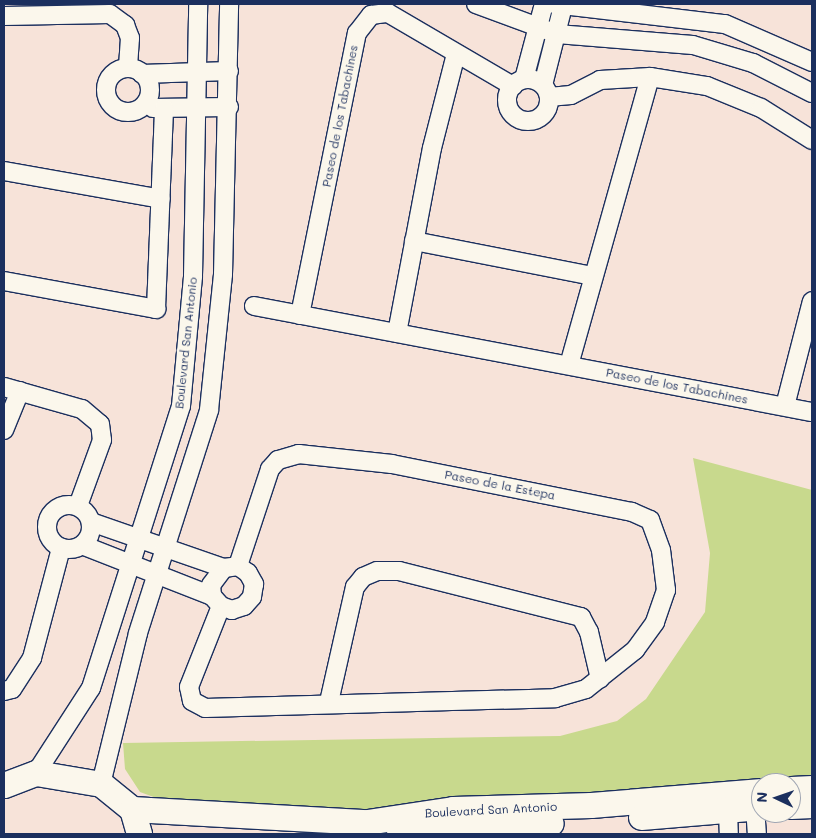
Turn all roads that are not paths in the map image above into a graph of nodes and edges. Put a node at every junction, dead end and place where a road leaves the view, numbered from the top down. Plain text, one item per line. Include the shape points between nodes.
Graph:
1 (198, 4) edge
2 (229, 4) edge
3 (476, 4) edge
4 (544, 4) edge
5 (559, 5) edge
6 (4, 16) edge
7 (537, 30) junction
8 (557, 34) junction
9 (456, 54) junction
10 (812, 62) edge
11 (135, 71) junction
12 (229, 71) junction
13 (199, 72) junction
14 (650, 77) junction
15 (518, 82) junction
16 (546, 91) junction
17 (812, 93) edge
18 (229, 107) junction
19 (164, 108) junction
20 (199, 108) junction
21 (140, 109) junction
22 (812, 140) edge
23 (4, 171) edge
24 (161, 199) junction
25 (414, 241) junction
26 (593, 276) junction
27 (4, 281) edge
28 (812, 301) edge
29 (254, 306) dead end
30 (300, 315) junction
31 (397, 333) junction
32 (569, 365) junction
33 (12, 389) edge
34 (785, 406) junction
35 (812, 412) edge
36 (4, 430) edge
37 (78, 506) junction
38 (91, 522) junction
39 (140, 538) junction
40 (82, 545) junction
41 (166, 546) junction
42 (61, 548) junction
43 (131, 566) junction
44 (231, 567) junction
45 (156, 576) junction
46 (216, 601) junction
47 (600, 679) junction
48 (4, 691) edge
49 (329, 702) junction
50 (22, 773) edge
51 (101, 784) junction
52 (4, 785) edge
53 (751, 802) edge
54 (751, 807) edge
55 (132, 809) junction
56 (728, 823) edge
57 (139, 834) edge
58 (399, 834) edge

1 - 13 street, Boulevard San Antonio
2 - 12 street
3 - 7 street
4 - 7 street
5 - 8 street
5 - 10 street via 725,24
6 - 11 street via 110,14 125,24
7 - 8 street
7 - 15 street
8 - 16 street
8 - 17 street via 693,45 753,63
9 - 15 street, Paseo de los Tabachines
9 - 25 street
9 - 30 street, Paseo de los Tabachines via 388,13 371,15 357,33
11 - 13 street
11 - 21 street via 150,92
11 - 21 street via 114,73 107,94 120,111
12 - 13 street
12 - 18 street
13 - 20 street, Boulevard San Antonio
14 - 16 street, Paseo de los Tabachines via 600,80 571,95
14 - 22 street, Paseo de los Tabachines via 707,86 761,108
14 - 26 street
15 - 16 street, Paseo de los Tabachines
15 - 16 street via 507,106 522,121 543,116
18 - 20 street
18 - 41 street via 223,274 209,410
19 - 20 street
19 - 21 street
19 - 24 street
20 - 39 street, Boulevard San Antonio via 193,276 181,406
23 - 24 street
24 - 27 street via 156,309
25 - 26 street
25 - 31 street
26 - 32 street
28 - 34 street
29 - 30 street, Paseo de los Tabachines
30 - 31 street, Paseo de los Tabachines
31 - 32 street, Paseo de los Tabachines
32 - 34 street, Paseo de los Tabachines
33 - 36 street
33 - 37 street via 82,409 100,424 102,440
34 - 35 street, Paseo de los Tabachines
37 - 38 street
37 - 42 street via 60,506 50,514 46,527 51,540
38 - 39 street
38 - 40 street via 90,535
39 - 41 street
39 - 43 street, Boulevard San Antonio
40 - 42 street
40 - 43 street
41 - 44 street
41 - 45 street
42 - 48 street via 32,658 12,689
43 - 45 street
43 - 50 street, Boulevard San Antonio via 91,688
44 - 46 street, Paseo de la Estepa via 213,580
44 - 46 street via 248,573 252,596 244,606 232,610
44 - 47 street, Paseo de la Estepa via 270,469 278,460 299,454 392,464 632,512 650,520 661,550 666,590 655,622 636,650
45 - 46 street
45 - 51 street via 120,697
46 - 49 street, Paseo de la Estepa via 192,671 192,700 205,708
47 - 49 street, Paseo de la Estepa via 586,689 555,698
47 - 49 street via 589,632 581,617 399,571 377,572 363,577 354,587
50 - 51 street
50 - 52 street
51 - 55 street
53 - 55 street, Boulevard San Antonio via 453,810 367,822
54 - 56 street, Boulevard San Antonio
55 - 57 street
56 - 58 street, Boulevard San Antonio

